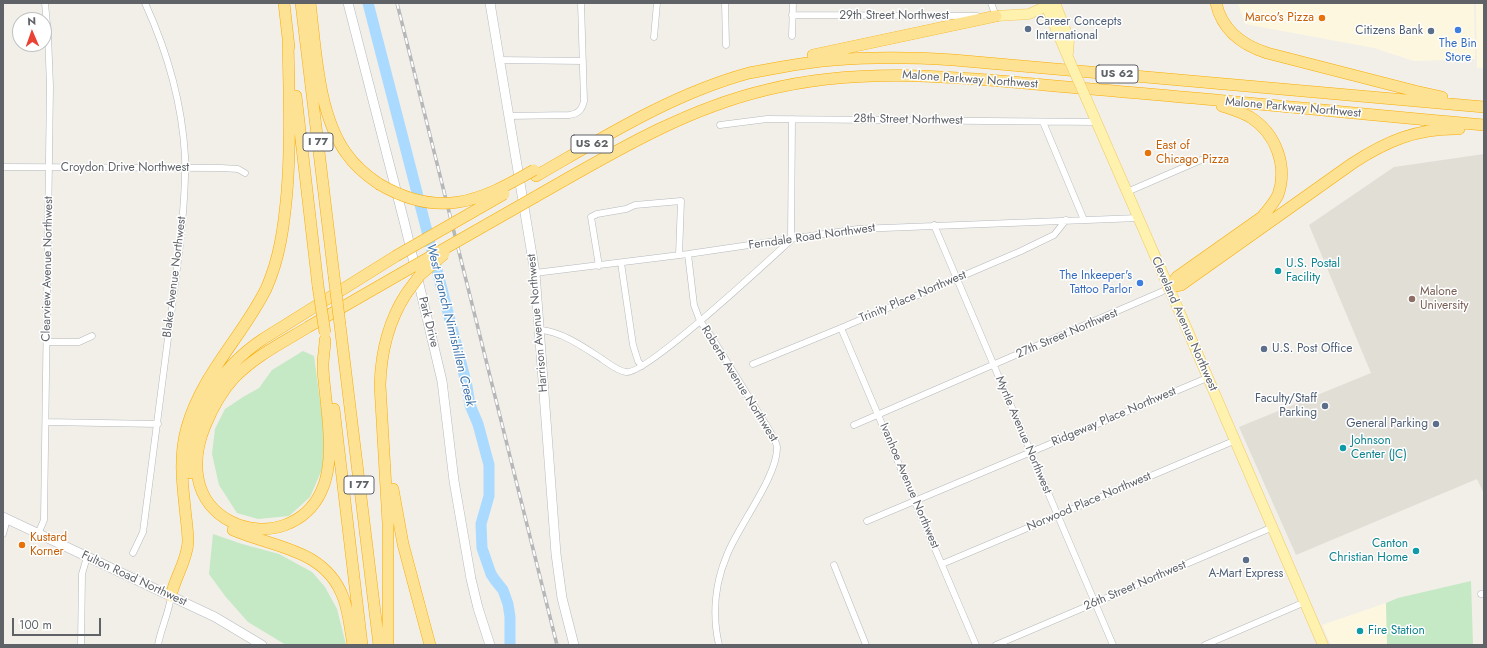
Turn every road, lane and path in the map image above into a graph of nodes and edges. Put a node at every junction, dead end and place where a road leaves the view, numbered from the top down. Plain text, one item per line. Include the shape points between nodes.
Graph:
1 (45, 3) edge
2 (145, 3) edge
3 (284, 3) edge
4 (301, 3) edge
5 (310, 3) edge
6 (348, 3) edge
7 (490, 3) edge
8 (581, 3) edge
9 (657, 3) edge
10 (725, 3) edge
11 (792, 3) edge
12 (991, 3) edge
13 (1216, 3) edge
14 (1049, 4) edge
15 (792, 15) junction
16 (996, 16) junction
17 (792, 36) dead end
18 (654, 37) dead end
19 (288, 40) junction
20 (726, 45) dead end
21 (499, 60) junction
22 (583, 61) junction
23 (750, 73) junction
24 (1194, 99) junction
25 (1484, 102) edge
26 (1484, 107) edge
27 (509, 116) junction
28 (792, 119) junction
29 (1043, 122) junction
30 (1097, 122) junction
31 (720, 125) dead end
32 (1484, 125) edge
33 (1484, 130) edge
34 (1201, 160) dead end
35 (3, 167) edge
36 (49, 168) junction
37 (185, 168) junction
38 (246, 172) dead end
39 (535, 173) junction
40 (1127, 192) junction
41 (1138, 218) junction
42 (1066, 220) junction
43 (1084, 220) junction
44 (488, 224) junction
45 (934, 225) junction
46 (791, 240) junction
47 (688, 254) junction
48 (679, 255) junction
49 (621, 263) junction
50 (599, 266) junction
51 (367, 273) junction
52 (535, 273) junction
53 (956, 279) junction
54 (1168, 288) junction
55 (700, 320) junction
56 (841, 328) junction
57 (540, 330) junction
58 (92, 336) dead end
59 (325, 337) junction
60 (47, 342) junction
61 (753, 364) dead end
62 (993, 365) junction
63 (642, 366) junction
64 (1207, 378) junction
65 (202, 390) junction
66 (878, 415) junction
67 (46, 422) junction
68 (158, 424) junction
69 (854, 426) dead end
70 (384, 437) junction
71 (1236, 440) junction
72 (1030, 452) junction
73 (915, 501) junction
74 (1058, 515) junction
75 (5, 518) edge
76 (867, 521) dead end
77 (1273, 527) junction
78 (3, 534) edge
79 (38, 534) junction
80 (133, 553) dead end
81 (87, 557) junction
82 (942, 564) junction
83 (834, 565) dead end
84 (171, 596) junction
85 (1305, 602) junction
86 (1095, 603) junction
87 (81, 645) edge
88 (158, 645) edge
89 (262, 645) edge
90 (353, 645) edge
91 (362, 645) edge
92 (379, 645) edge
93 (388, 645) edge
94 (430, 645) edge
95 (490, 645) edge
96 (574, 645) edge
97 (719, 645) edge
98 (866, 645) edge
99 (976, 645) edge
100 (996, 645) edge
101 (1113, 645) edge
102 (1205, 645) edge
103 (1323, 645) edge

1 - 36 street, Clearview Avenue Northwest via 50,71
2 - 37 street, Blake Avenue Northwest via 162,42 171,73 180,115
3 - 19 highway, I 77
4 - 92 highway, I 77, bridge
5 - 39 highway, bridge via 321,85 330,120 346,154 379,184 414,200 451,203 474,200 491,194
6 - 95 main road, Park Drive via 441,375 454,481 471,579
7 - 21 main road, Harrison Avenue Northwest
8 - 22 street
9 - 18 street
10 - 20 street
11 - 15 street
12 - 16 street
13 - 25 highway via 1220,16 1229,30 1245,44 1258,50 1415,91
14 - 16 main road via 1030,13
14 - 30 main road, Cleveland Avenue Northwest, bridge via 1069,59
15 - 16 street, 29th Street Northwest
15 - 17 street
16 - 23 highway via 797,59
19 - 59 highway, I 77, bridge
19 - 65 highway via 290,123 284,221 278,253 270,280 252,314 210,374
21 - 22 street
21 - 27 main road, Harrison Avenue Northwest
22 - 27 street via 584,101 578,113 559,116
23 - 26 highway, Malone Parkway Northwest / US 62 via 851,58 917,57
23 - 39 highway, Malone Parkway Northwest / US 62 via 620,122
24 - 32 highway, Malone Parkway Northwest / US 62
24 - 44 highway, Malone Parkway Northwest / US 62, bridge via 922,75 862,75 810,81 766,90 697,111 633,142
24 - 54 highway via 1241,112 1261,126 1270,136 1278,152 1281,160 1281,178 1275,200 1262,217 1177,277
27 - 52 main road, Harrison Avenue Northwest
28 - 29 street, 28th Street Northwest
28 - 31 street, 28th Street Northwest via 767,119
28 - 46 street
29 - 30 street, 28th Street Northwest
29 - 43 street
30 - 40 main road, Cleveland Avenue Northwest
33 - 54 highway via 1451,129 1420,132 1380,147 1340,172 1181,285
34 - 40 street
35 - 36 street, Croydon Drive Northwest
36 - 37 street, Croydon Drive Northwest
36 - 60 street, Clearview Avenue Northwest
37 - 38 street, Croydon Drive Northwest via 234,168
37 - 68 street, Blake Avenue Northwest via 180,245
39 - 51 highway, bridge
40 - 41 main road, Cleveland Avenue Northwest
41 - 43 street, Ferndale Road Northwest
41 - 54 main road, Cleveland Avenue Northwest
42 - 43 street, Ferndale Road Northwest
42 - 45 street, Ferndale Road Northwest
42 - 53 street, Trinity Place Northwest via 1054,235
44 - 59 highway, bridge via 260,356 233,379 209,415 202,433 196,467 205,498 230,522 263,530 280,527 304,514 321,492 326,478 329,436 323,366
44 - 70 highway, bridge via 436,260 406,294 393,318 383,353 380,385
45 - 46 street, Ferndale Road Northwest via 858,229
45 - 53 street, Myrtle Avenue Northwest
46 - 47 street, Ferndale Road Northwest
46 - 55 street
47 - 48 street, Ferndale Road Northwest
47 - 55 street, Roberts Avenue Northwest via 694,305
48 - 49 street, Ferndale Road Northwest
48 - 50 street via 681,201 635,205 591,217
49 - 50 street, Ferndale Road Northwest
49 - 63 street via 632,345
50 - 52 street, Ferndale Road Northwest
51 - 65 highway via 252,339 231,356
51 - 90 highway via 255,344 233,364 202,410 189,457 194,491 207,512 216,520 240,533 307,556 330,574 345,602
52 - 57 main road, Harrison Avenue Northwest
53 - 56 street, Trinity Place Northwest
53 - 62 street, Myrtle Avenue Northwest
54 - 62 street, 27th Street Northwest
54 - 64 main road, Cleveland Avenue Northwest
55 - 63 street
55 - 97 street, Roberts Avenue Northwest via 777,446 769,476 732,543 723,566 716,602
56 - 61 street, Trinity Place Northwest
56 - 66 street, Ivanhoe Avenue Northwest
57 - 63 street via 557,333 626,372 632,372
57 - 96 main road, Harrison Avenue Northwest via 556,554 562,598
58 - 60 street via 79,342
59 - 91 highway, I 77
60 - 67 street, Clearview Avenue Northwest
62 - 66 street, 27th Street Northwest
62 - 72 street, Myrtle Avenue Northwest
64 - 71 main road, Cleveland Avenue Northwest
64 - 72 street, Ridgeway Place Northwest
65 - 84 highway via 187,426 181,455 188,541 185,558
66 - 69 street, 27th Street Northwest
66 - 73 street, Ivanhoe Avenue Northwest
67 - 68 street
67 - 79 street, Clearview Avenue Northwest via 44,520
68 - 80 street, Blake Avenue Northwest via 143,532
70 - 93 highway via 388,523
70 - 94 highway via 403,544
71 - 74 street, Norwood Place Northwest
71 - 77 main road, Cleveland Avenue Northwest
72 - 73 street, Ridgeway Place Northwest
72 - 74 street, Myrtle Avenue Northwest
73 - 76 street, Ridgeway Place Northwest
73 - 82 street, Ivanhoe Avenue Northwest
74 - 82 street, Norwood Place Northwest
74 - 86 street, Myrtle Avenue Northwest
75 - 78 street
75 - 79 main road, Fulton Road Northwest
77 - 85 main road, Cleveland Avenue Northwest
77 - 86 street, 26th Street Northwest
79 - 81 main road, Fulton Road Northwest
81 - 84 main road, Fulton Road Northwest
81 - 87 street via 82,574
82 - 99 street, Ivanhoe Avenue Northwest
83 - 98 street
84 - 88 street
84 - 89 main road, Fulton Road Northwest via 215,617
85 - 102 street
85 - 103 main road, Cleveland Avenue Northwest
86 - 100 street, 26th Street Northwest
86 - 101 street, Myrtle Avenue Northwest

